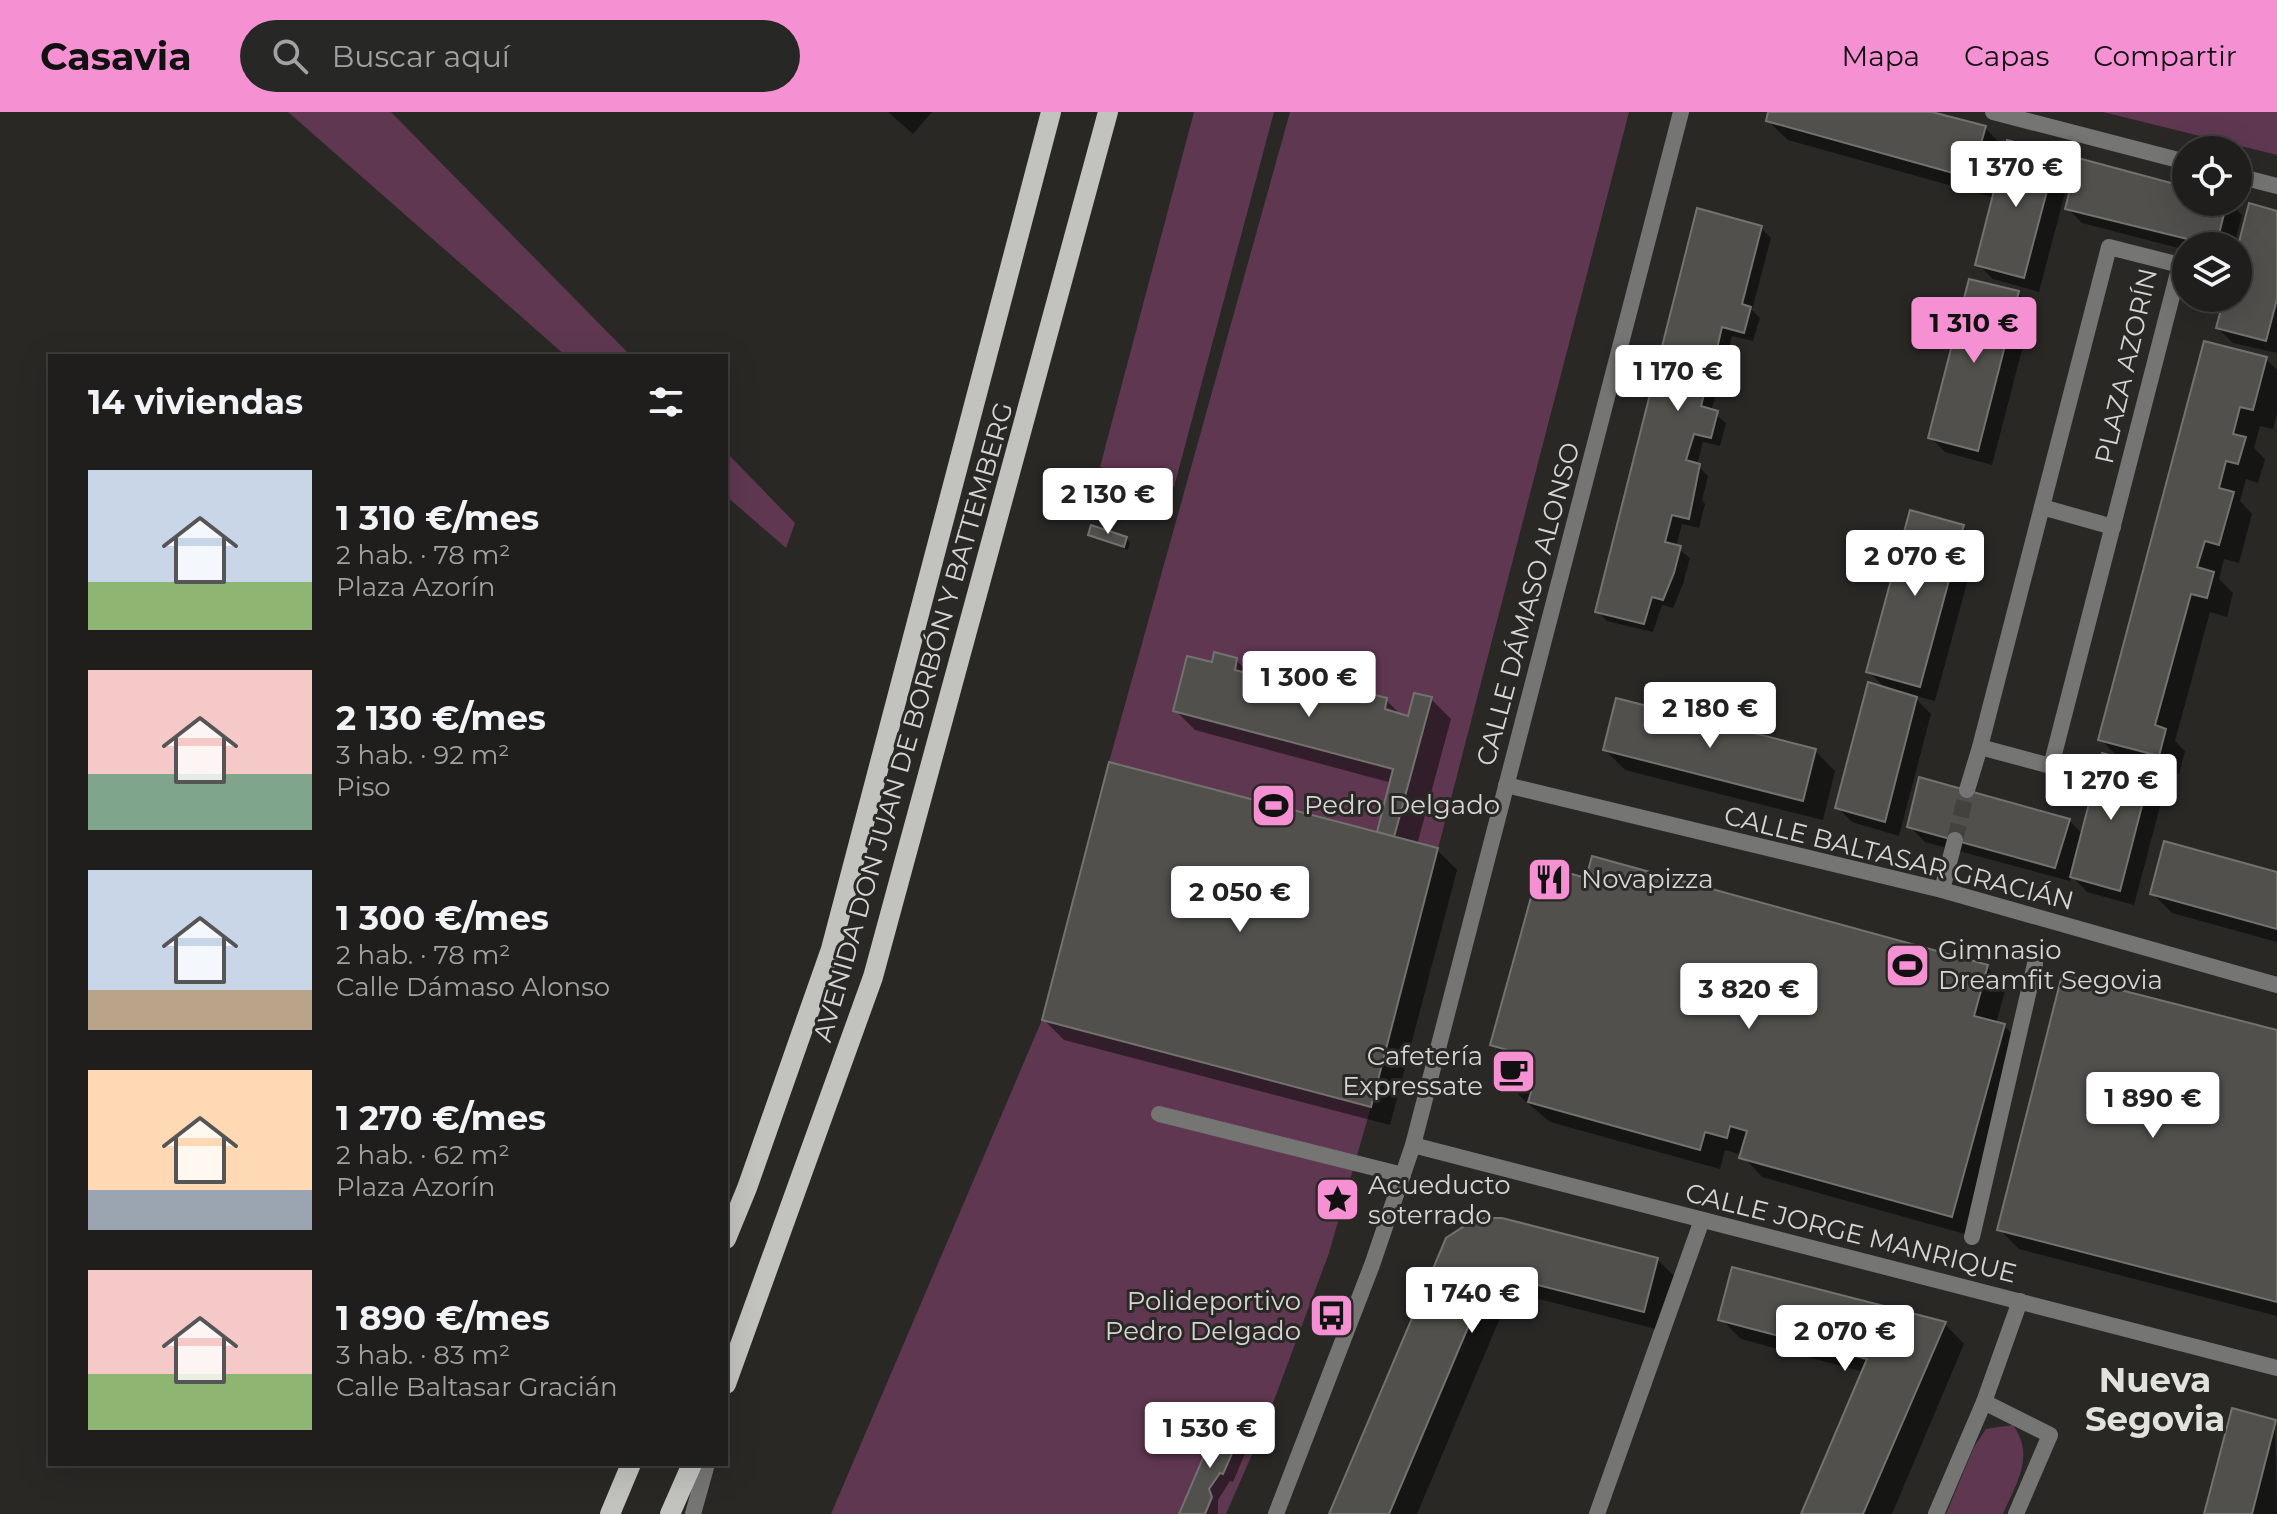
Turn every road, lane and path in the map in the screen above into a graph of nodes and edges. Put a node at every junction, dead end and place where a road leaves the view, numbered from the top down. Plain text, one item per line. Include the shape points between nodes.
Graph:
1 (1051, 112) edge
2 (1108, 112) edge
3 (1681, 112) edge
4 (1993, 112) edge
5 (2172, 158) edge
6 (2252, 180) edge
7 (2277, 186) edge
8 (2042, 507) junction
9 (2113, 527) junction
10 (1980, 747) junction
11 (1506, 785) junction
12 (1967, 790) tunnel mouth
13 (1955, 840) tunnel mouth
14 (1942, 890) junction
15 (2035, 964) dead end
16 (2277, 985) edge
17 (1159, 1114) dead end
18 (1413, 1145) junction
19 (1403, 1175) junction
20 (1702, 1220) junction
21 (728, 1234) edge
22 (1972, 1237) dead end
23 (2020, 1301) junction
24 (2277, 1368) edge
25 (730, 1375) edge
26 (1984, 1402) junction
27 (630, 1466) edge
28 (691, 1466) edge
29 (706, 1466) edge
30 (610, 1514) edge
31 (670, 1514) edge
32 (693, 1514) edge
33 (1276, 1514) edge
34 (1597, 1514) edge
35 (1936, 1514) edge
36 (2016, 1514) edge

1 - 21 main road, AVENIDA DON JUAN DE BORBÓN Y BATTEMBERG via 831,949
2 - 25 main road, AVENIDA DON JUAN DE BORBÓN Y BATTEMBERG via 873,977
3 - 11 street, CALLE DÁMASO ALONSO
4 - 5 street
6 - 7 street
8 - 9 street
8 - 9 street, PLAZA AZORÍN via 2109,247 2180,265
8 - 10 street, PLAZA AZORÍN
9 - 10 street, PLAZA AZORÍN via 2051,766
10 - 12 street, PLAZA AZORÍN
11 - 14 street, CALLE BALTASAR GRACIÁN
11 - 18 street, CALLE DÁMASO ALONSO
13 - 14 street
14 - 16 street, CALLE BALTASAR GRACIÁN
15 - 22 street
17 - 19 street
18 - 19 street, CALLE DÁMASO ALONSO
18 - 20 street, CALLE JORGE MANRIQUE
19 - 33 street, CALLE DÁMASO ALONSO
20 - 23 street, CALLE JORGE MANRIQUE
20 - 34 street
23 - 24 street, CALLE JORGE MANRIQUE
23 - 26 street
26 - 35 street
26 - 36 street via 2050,1435
27 - 30 main road
28 - 31 main road
29 - 32 street

